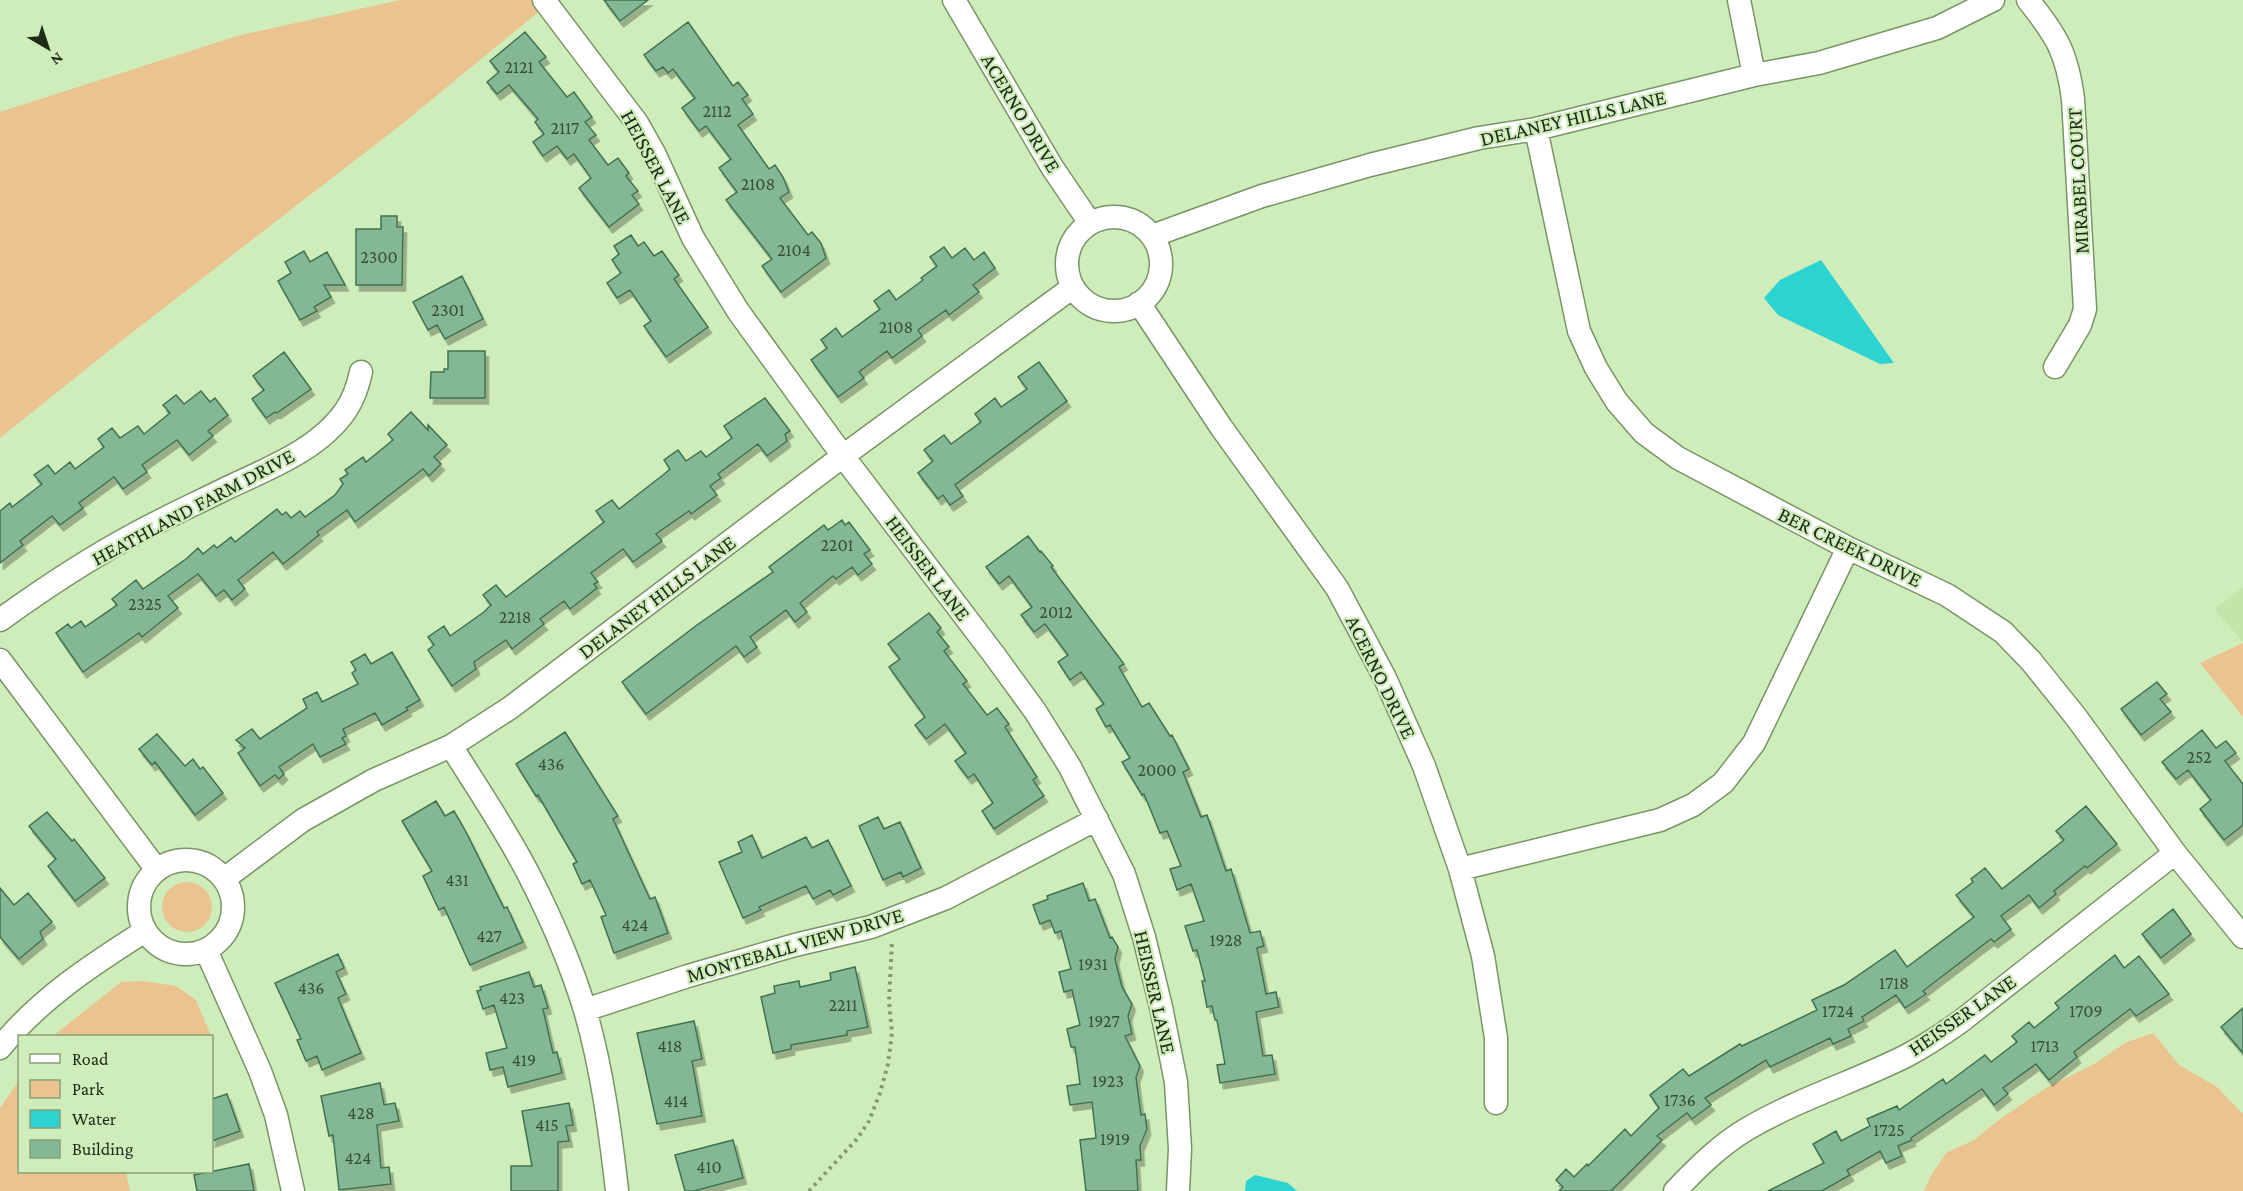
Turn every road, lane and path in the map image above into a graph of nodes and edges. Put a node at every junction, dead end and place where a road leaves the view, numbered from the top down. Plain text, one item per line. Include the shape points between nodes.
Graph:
1 (544, 0) edge
2 (954, 0) edge
3 (1738, 0) edge
4 (1993, 0) edge
5 (2028, 0) edge
6 (1754, 75) junction
7 (1536, 129) junction
8 (1090, 223) junction
9 (1152, 236) junction
10 (1073, 287) junction
11 (1139, 303) junction
12 (2055, 368) dead end
13 (361, 372) dead end
14 (843, 456) junction
15 (1848, 548) junction
16 (0, 620) edge
17 (0, 660) edge
18 (451, 746) junction
19 (1097, 819) junction
20 (2175, 853) junction
21 (1460, 869) junction
22 (157, 870) junction
23 (224, 879) junction
24 (145, 931) junction
25 (2243, 937) edge
26 (892, 941) dead end
27 (206, 950) junction
28 (585, 1010) junction
29 (0, 1048) edge
30 (1496, 1103) dead end
31 (617, 1190) edge
32 (293, 1191) edge
33 (809, 1191) edge
34 (1178, 1191) edge
35 (1674, 1191) edge

1 - 14 street, HEISSER LANE via 637,123 712,271
2 - 8 street, ACERNO DRIVE via 1052,167
3 - 6 street
4 - 6 street, DELANEY HILLS LANE via 1937,28 1818,63
5 - 12 street, MIRABEL COURT via 2061,46 2073,99 2085,309 2080,326
6 - 7 street, DELANEY HILLS LANE
7 - 9 street, DELANEY HILLS LANE via 1479,138 1370,165 1262,196
7 - 15 street, BER CREEK DRIVE via 1579,331 1617,402 1644,432 1678,458
8 - 9 street via 1113,216 1128,218
8 - 10 street via 1069,248 1068,274
9 - 11 street via 1160,251 1161,267 1157,283
10 - 11 street via 1093,306 1107,310
10 - 14 street, DELANEY HILLS LANE
11 - 21 street, ACERNO DRIVE via 1221,427 1337,588 1390,689 1424,766
13 - 16 street, HEATHLAND FARM DRIVE via 356,394 345,411 303,449 133,535
14 - 18 street, DELANEY HILLS LANE via 510,708
14 - 19 street, HEISSER LANE via 1035,711
15 - 20 street, BER CREEK DRIVE via 1947,595 2002,632 2068,708
15 - 21 street via 1754,743 1723,783 1693,805 1660,820
17 - 22 street
18 - 23 street, DELANEY HILLS LANE via 342,797 303,820
18 - 28 street via 529,874 560,941
19 - 28 street, MONTEBALL VIEW DRIVE via 946,898 871,927 795,945
19 - 34 street, HEISSER LANE via 1124,874 1161,1007 1176,1082
20 - 25 street, BER CREEK DRIVE
20 - 35 street, HEISSER LANE via 1933,1041 1746,1129
21 - 30 street, ACERNO DRIVE via 1483,956 1496,1038
22 - 23 street via 170,862 193,861 213,869
22 - 24 street via 147,880 138,905
23 - 27 street via 233,910 229,927
24 - 27 street via 165,950 178,954
24 - 29 street via 61,988
26 - 33 path via 892,1033 880,1094 857,1139
27 - 32 street via 276,1115
28 - 31 street via 604,1098

